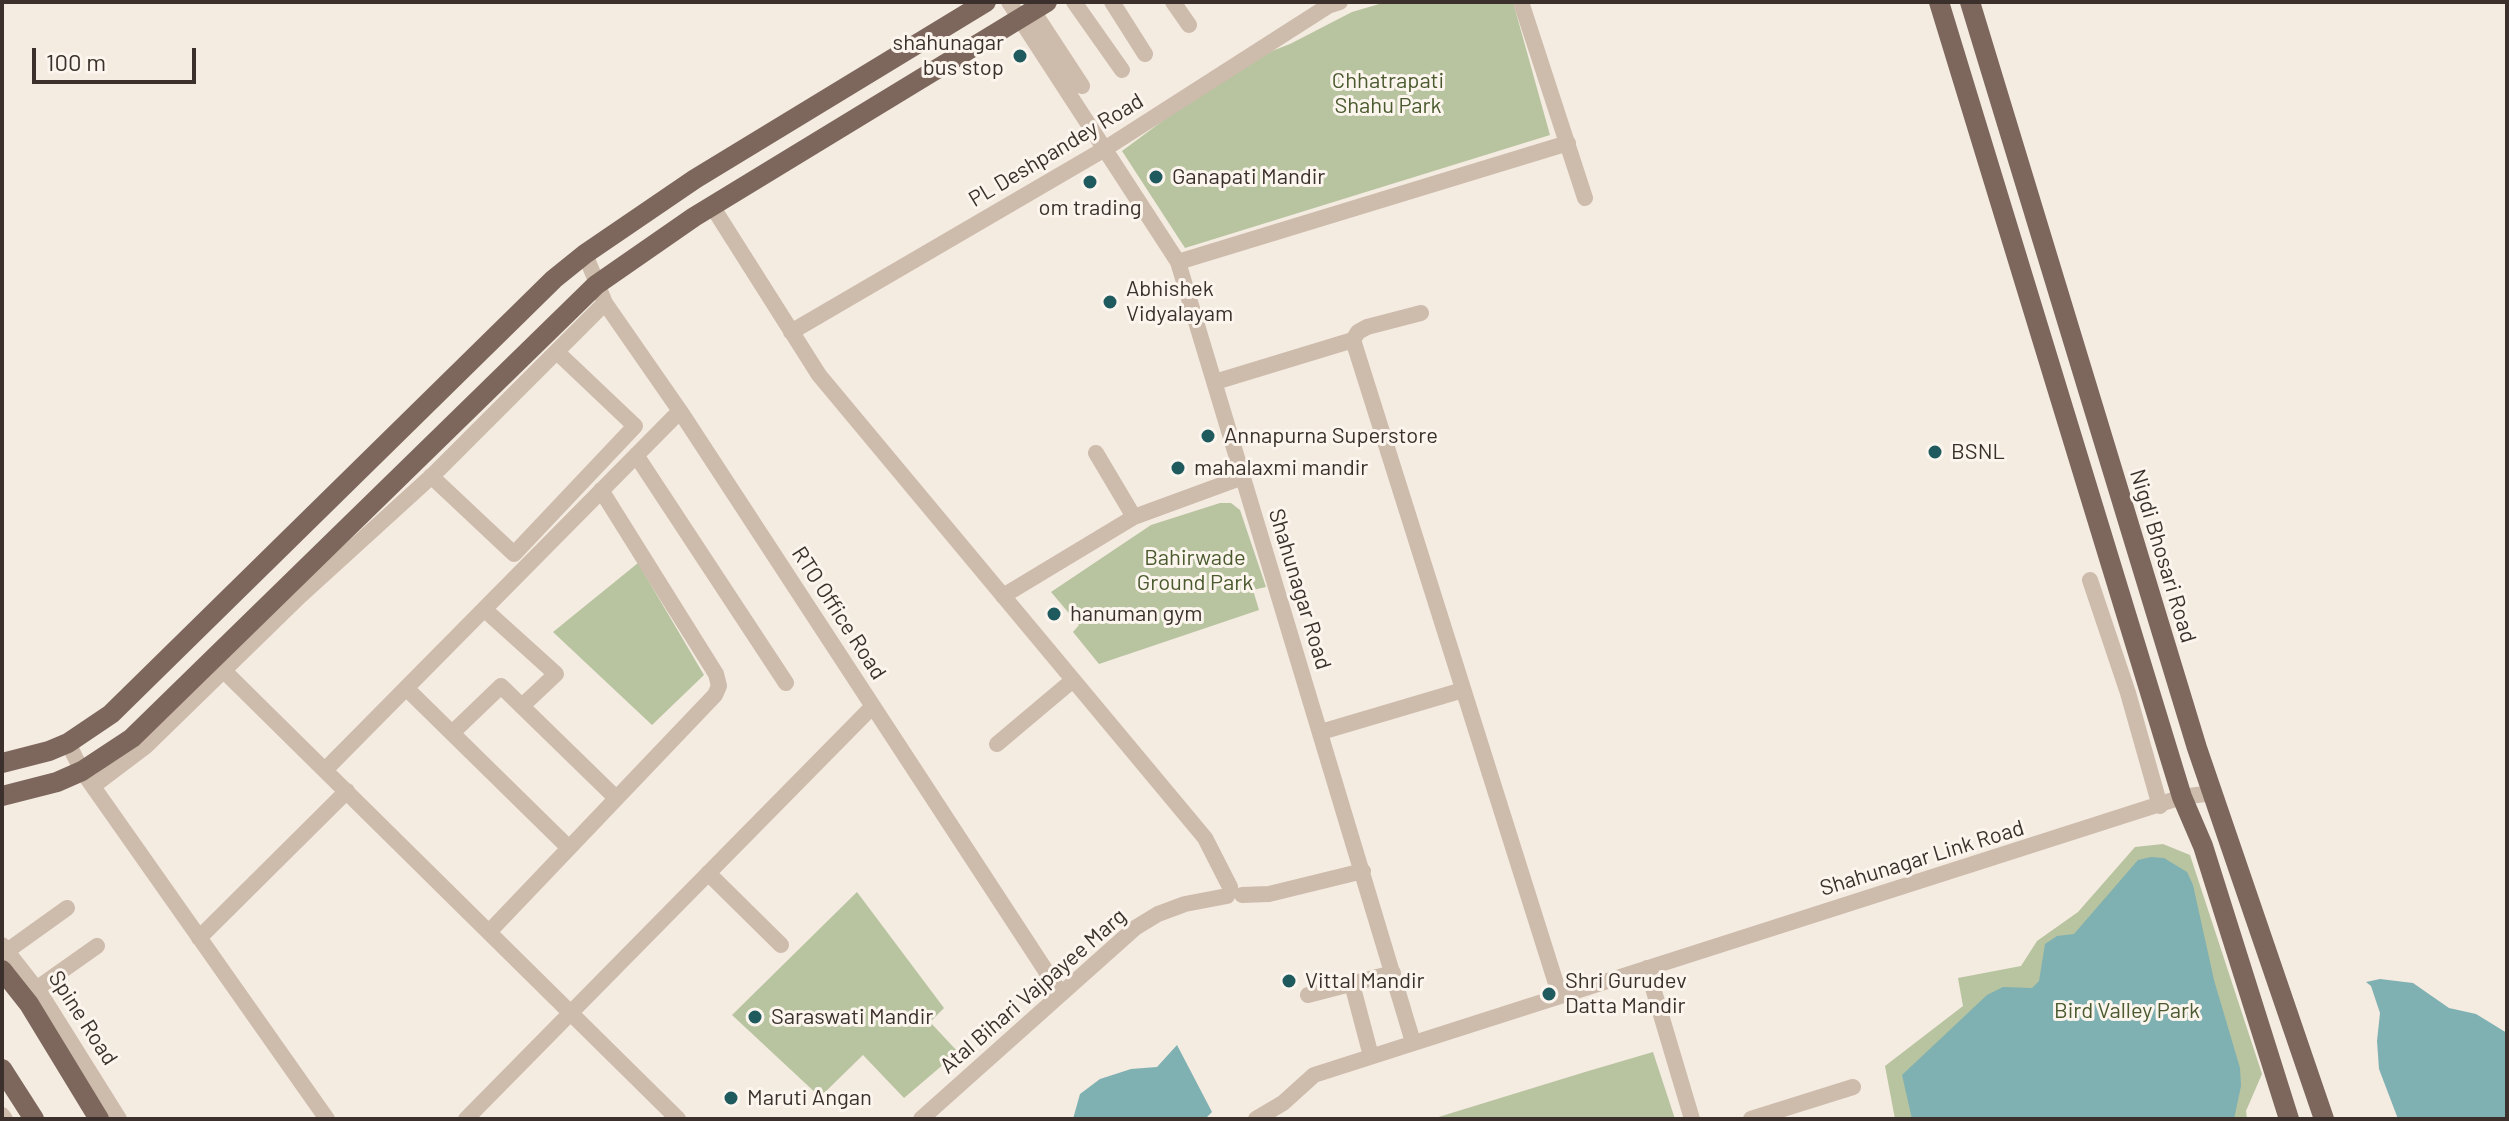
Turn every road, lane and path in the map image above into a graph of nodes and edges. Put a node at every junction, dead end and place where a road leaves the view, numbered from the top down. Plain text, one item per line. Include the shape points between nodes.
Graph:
1 (986, 2) edge
2 (1074, 2) edge
3 (1112, 2) edge
4 (1173, 2) edge
5 (1340, 2) edge
6 (1521, 2) edge
7 (1939, 2) edge
8 (1970, 2) edge
9 (1028, 8) edge
10 (1189, 25) dead end
11 (1145, 54) dead end
12 (1122, 70) dead end
13 (1082, 86) dead end
14 (1568, 143) junction
15 (1103, 150) junction
16 (1585, 198) dead end
17 (712, 206) junction
18 (585, 254) junction
19 (1178, 262) junction
20 (601, 294) junction
21 (1421, 313) dead end
22 (791, 332) junction
23 (1353, 340) junction
24 (557, 352) junction
25 (1215, 382) junction
26 (680, 411) junction
27 (1096, 453) dead end
28 (636, 455) junction
29 (431, 476) junction
30 (1243, 477) junction
31 (601, 490) junction
32 (1134, 517) junction
33 (2090, 580) dead end
34 (1003, 596) junction
35 (484, 609) junction
36 (2124, 610) junction
37 (2102, 616) junction
38 (218, 665) junction
39 (1073, 680) junction
40 (786, 683) dead end
41 (406, 688) junction
42 (1463, 690) junction
43 (2138, 690) junction
44 (522, 706) junction
45 (873, 706) junction
46 (1321, 732) junction
47 (452, 733) junction
48 (68, 743) junction
49 (997, 744) dead end
50 (2, 763) edge
51 (325, 770) junction
52 (88, 779) junction
53 (347, 791) junction
54 (2212, 793) junction
55 (2, 796) edge
56 (2182, 797) junction
57 (616, 798) junction
58 (2160, 806) junction
59 (569, 848) junction
60 (1363, 871) junction
61 (708, 873) junction
62 (1233, 893) junction
63 (67, 908) dead end
64 (489, 932) junction
65 (199, 938) junction
66 (781, 945) dead end
67 (97, 946) dead end
68 (4, 955) edge
69 (1647, 968) junction
70 (1393, 973) junction
71 (1352, 984) junction
72 (36, 989) junction
73 (1061, 994) junction
74 (1308, 995) dead end
75 (1560, 996) junction
76 (571, 1012) junction
77 (1413, 1042) junction
78 (1371, 1056) junction
79 (2, 1069) edge
80 (1853, 1087) dead end
81 (2, 1093) edge
82 (1283, 1103) junction
83 (19, 1119) edge
84 (34, 1119) edge
85 (99, 1119) edge
86 (119, 1119) edge
87 (327, 1119) edge
88 (466, 1119) edge
89 (678, 1119) edge
90 (921, 1119) edge
91 (1256, 1119) edge
92 (1275, 1119) edge
93 (1692, 1119) edge
94 (1751, 1119) edge
95 (2289, 1119) edge
96 (2324, 1119) edge

1 - 18 main road via 695,179
2 - 12 street
3 - 11 street
4 - 10 street
5 - 15 street, PL Deshpandey Road
6 - 14 street
7 - 36 main road
8 - 54 main road, Nigdi Bhosari Road
9 - 13 street
9 - 15 street, Shahunagar Road
9 - 17 main road
14 - 16 street
14 - 19 street
15 - 19 street, Shahunagar Road
15 - 22 street, PL Deshpandey Road
17 - 20 main road
17 - 22 street
18 - 20 street, RTO Office Road
18 - 48 main road via 111,714
19 - 25 street, Shahunagar Road
20 - 24 street
20 - 26 street, RTO Office Road
20 - 38 main road
21 - 23 street via 1367,327
22 - 34 street via 819,375
23 - 25 street
23 - 42 street
24 - 29 street
24 - 29 street via 635,426 514,554
25 - 30 street, Shahunagar Road
26 - 28 street
26 - 45 street, RTO Office Road
27 - 32 street
28 - 31 street
28 - 40 street
29 - 38 street
30 - 32 street
30 - 46 street, Shahunagar Road
31 - 35 street
31 - 57 street via 719,686
32 - 34 street
33 - 37 street
34 - 39 street
35 - 41 street
35 - 44 street via 556,674
36 - 37 street
36 - 43 main road
37 - 43 street
38 - 51 street
38 - 52 main road
39 - 49 street
39 - 62 street via 1205,838
41 - 47 street
41 - 51 street
42 - 46 street
42 - 75 street
43 - 56 main road
43 - 58 street
44 - 47 street via 501,686
44 - 57 street
45 - 61 street
45 - 73 street, RTO Office Road
46 - 60 street, Shahunagar Road
47 - 59 street
48 - 50 main road
48 - 52 street
51 - 53 street
52 - 55 main road
52 - 65 street
53 - 64 street
53 - 65 street
54 - 56 street, Shahunagar Link Road
54 - 96 main road, Nigdi Bhosari Road
56 - 58 street, Shahunagar Link Road
56 - 95 main road via 2203,846
57 - 59 street
58 - 69 street, Shahunagar Link Road
59 - 64 street
60 - 62 street, Atal Bihari Vajpayee Marg via 1269,894
60 - 70 street, Shahunagar Road
61 - 66 street
61 - 76 street
62 - 73 street, Atal Bihari Vajpayee Marg via 1158,914
63 - 68 street
64 - 76 street
65 - 87 street
67 - 72 street
68 - 72 street, Spine Road
68 - 85 main road, Spine Road
69 - 75 street, Shahunagar Link Road
69 - 93 street
70 - 71 street
70 - 77 street, Shahunagar Road
71 - 74 street
71 - 78 street
72 - 86 street, Spine Road
73 - 90 street, Atal Bihari Vajpayee Marg
75 - 77 street, Shahunagar Link Road
76 - 88 street
76 - 89 street
77 - 78 street, Shahunagar Link Road
78 - 82 street, Shahunagar Link Road via 1314,1075
79 - 84 main road
80 - 94 street
81 - 83 main road
82 - 91 street
82 - 92 street

